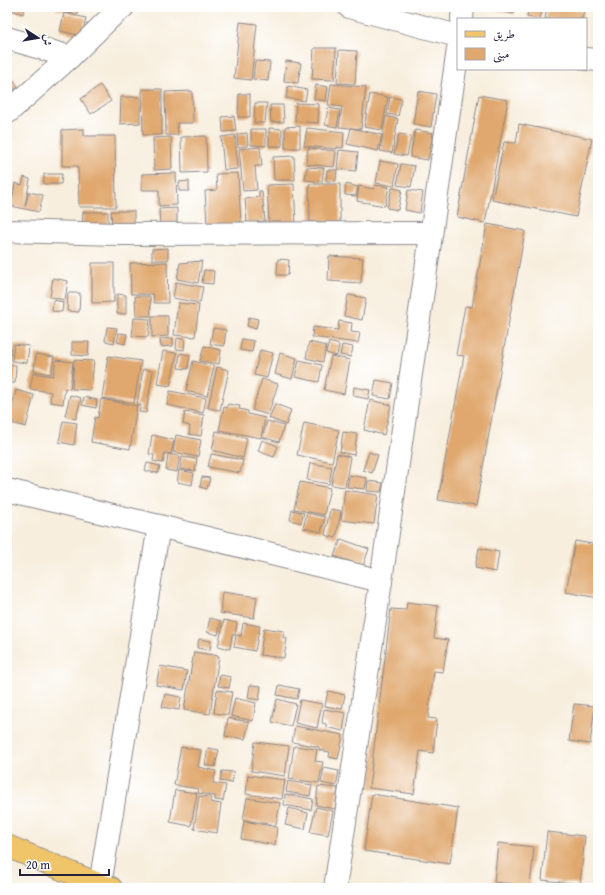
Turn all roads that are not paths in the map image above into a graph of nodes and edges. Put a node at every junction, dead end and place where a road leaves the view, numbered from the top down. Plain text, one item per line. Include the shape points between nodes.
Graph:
1 (123, 7) edge
2 (350, 7) edge
3 (463, 7) edge
4 (462, 18) edge
5 (457, 36) edge
6 (7, 38) edge
7 (70, 57) junction
8 (457, 57) edge
9 (587, 59) edge
10 (598, 60) edge
11 (7, 113) edge
12 (7, 231) edge
13 (431, 233) junction
14 (7, 490) edge
15 (159, 526) junction
16 (381, 581) junction
17 (7, 846) edge
18 (105, 886) edge
19 (335, 888) edge

1 - 7 street
2 - 5 street
3 - 4 street
6 - 7 street
7 - 11 street
8 - 13 street
9 - 10 street
12 - 13 street via 118,234
13 - 16 street
14 - 15 street
15 - 16 street
15 - 18 street
16 - 19 street
17 - 18 main road

